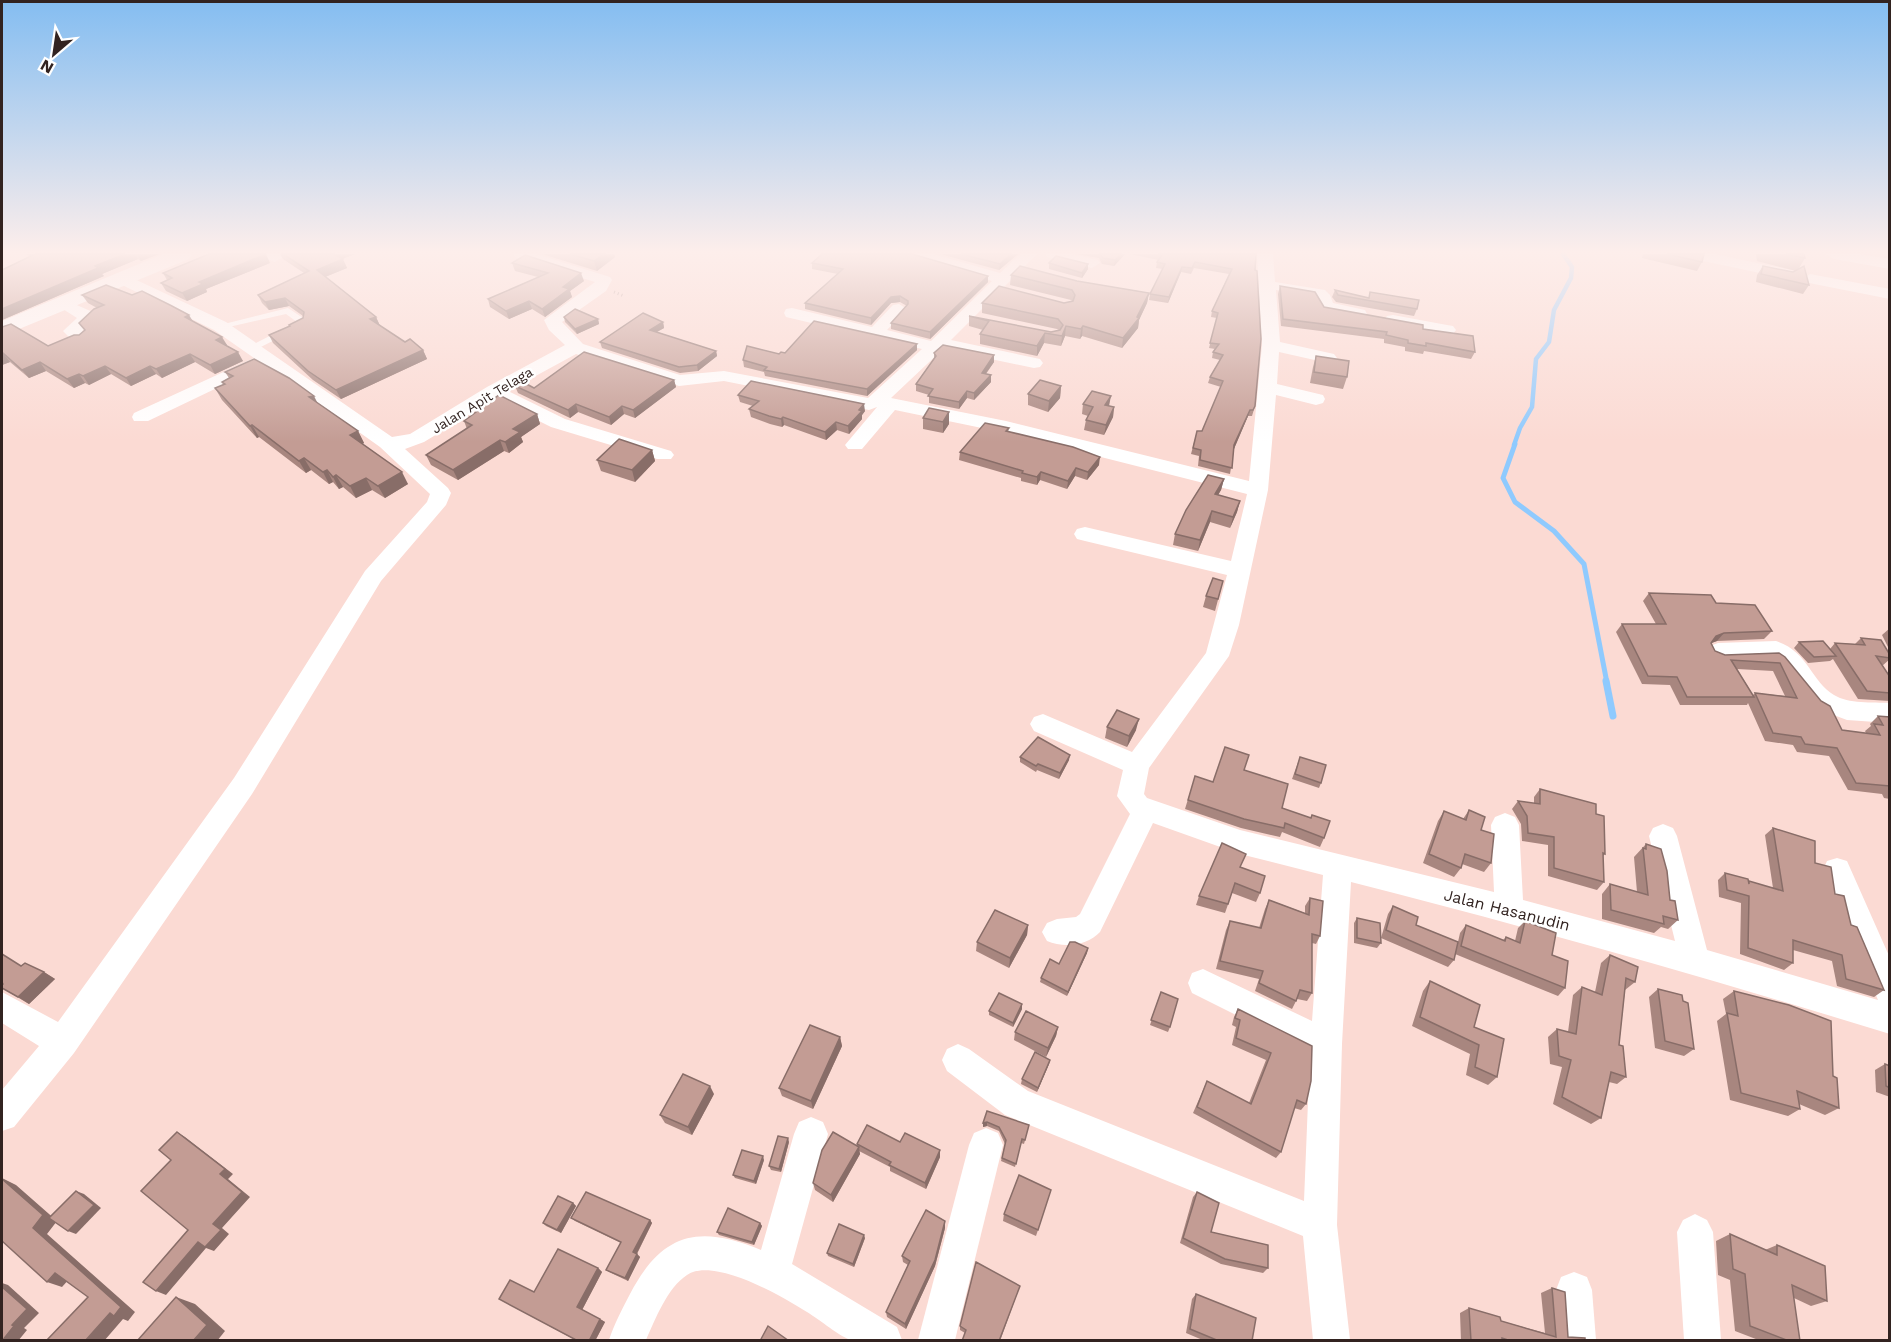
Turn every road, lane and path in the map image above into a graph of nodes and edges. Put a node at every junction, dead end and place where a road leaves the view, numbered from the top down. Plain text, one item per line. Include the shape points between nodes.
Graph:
1 (32, 317) edge
2 (88, 317) edge
3 (200, 317) edge
4 (262, 317) edge
5 (296, 317) edge
6 (558, 317) edge
7 (807, 317) edge
8 (891, 317) edge
9 (965, 317) joint
10 (1269, 317) edge
11 (1375, 317) edge
12 (986, 322) edge
13 (220, 326) junction
14 (2, 329) edge
15 (1447, 330) edge
16 (875, 333) junction
17 (79, 337) edge
18 (938, 345) junction
19 (1271, 345) junction
20 (577, 348) junction
21 (259, 353) junction
22 (1328, 358) edge
23 (1034, 363) dead end
24 (1266, 387) junction
25 (495, 392) junction
26 (1316, 399) dead end
27 (884, 403) junction
28 (141, 417) dead end
29 (387, 443) junction
30 (855, 445) dead end
31 (664, 455) dead end
32 (1258, 490) junction
33 (1085, 534) dead end
34 (1238, 570) junction
35 (1718, 651) edge
36 (1890, 713) edge
37 (1043, 724) dead end
38 (1137, 765) junction
39 (1138, 802) junction
40 (1505, 825) dead end
41 (1663, 836) dead end
42 (1338, 867) junction
43 (1837, 870) dead end
44 (1509, 909) junction
45 (1057, 932) dead end
46 (1695, 960) junction
47 (1203, 983) dead end
48 (1890, 994) edge
49 (2, 1007) edge
50 (1890, 1019) edge
51 (63, 1042) junction
52 (1326, 1044) junction
53 (958, 1060) dead end
54 (2, 1115) edge
55 (811, 1134) dead end
56 (986, 1145) dead end
57 (1320, 1225) junction
58 (1695, 1232) dead end
59 (772, 1273) junction
60 (1574, 1290) dead end
61 (627, 1341) edge
62 (884, 1341) edge
63 (936, 1341) edge
64 (1331, 1341) edge
65 (1578, 1341) edge
66 (1703, 1341) edge

1 - 14 main road
2 - 17 street via 72,331
3 - 13 street
4 - 13 lane
5 - 21 lane via 303,322
6 - 20 street via 553,320 555,326
7 - 16 street
8 - 16 street
9 - 12 street
9 - 18 street
10 - 19 street
11 - 15 street
13 - 21 street
16 - 18 street
18 - 23 street
18 - 27 street
19 - 22 street
19 - 24 street
20 - 25 street, Jalan Apit Telaga via 568,349
20 - 27 street via 679,381 724,376 859,403
21 - 28 street
21 - 29 street
24 - 26 street
24 - 32 street
25 - 29 street, Jalan Apit Telaga via 417,438
25 - 31 street via 558,423
27 - 30 street
27 - 32 street via 1006,428
29 - 51 street via 441,493 436,505 373,576 243,786
32 - 34 street
33 - 34 street
34 - 38 street via 1217,656
35 - 36 street via 1780,652 1824,701 1847,710
37 - 38 street
38 - 39 street
39 - 42 street, Jalan Hasanudin via 1240,842
39 - 45 street via 1090,923 1083,930
40 - 44 street
41 - 46 street
42 - 44 street, Jalan Hasanudin
42 - 52 street
43 - 48 street
44 - 46 street, Jalan Hasanudin
46 - 50 street, Jalan Hasanudin
47 - 52 street
49 - 51 street
51 - 54 street
52 - 57 street
53 - 57 street via 1017,1103
55 - 59 street
56 - 63 street
57 - 64 street
58 - 66 street
59 - 61 street via 722,1253 704,1252 675,1261 662,1274
59 - 62 street
60 - 65 street

